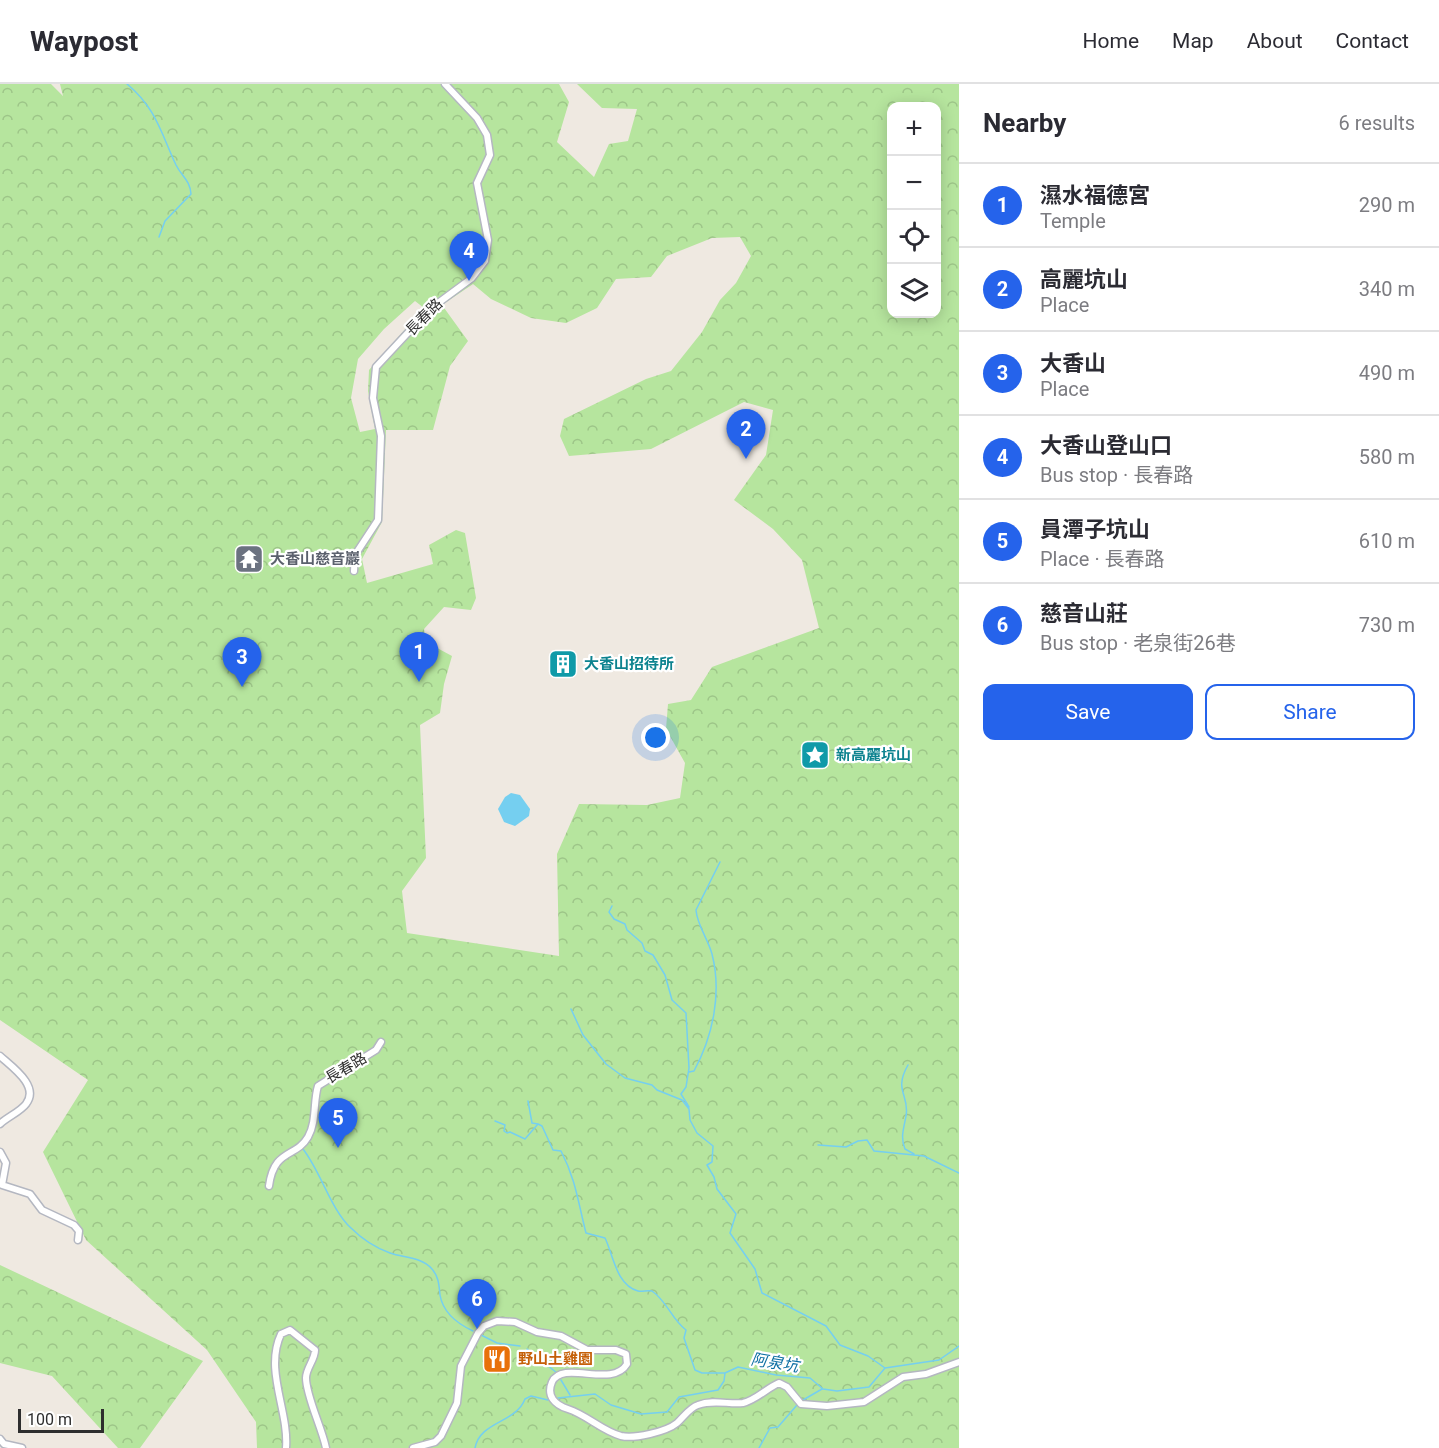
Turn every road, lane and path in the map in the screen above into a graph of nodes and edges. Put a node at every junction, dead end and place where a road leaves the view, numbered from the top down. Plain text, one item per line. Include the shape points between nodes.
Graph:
1 (445, 84) edge
2 (354, 571) dead end
3 (381, 1042) dead end
4 (0, 1056) edge
5 (0, 1124) edge
6 (0, 1152) edge
7 (269, 1186) dead end
8 (78, 1240) dead end
9 (959, 1362) edge
10 (0, 1439) edge
11 (22, 1448) edge
12 (286, 1448) edge
13 (326, 1448) edge
14 (412, 1448) edge

1 - 2 street, 長春路 via 488,135 490,155 477,183 488,240 485,261 472,278 430,309 376,367 373,398 381,436 378,520 355,555
3 - 7 street, 長春路 via 376,1050 318,1086 308,1138 279,1160
4 - 5 street via 30,1086 26,1104
6 - 8 street via 6,1163 2,1185 30,1194 42,1210 74,1225 79,1231
9 - 14 street via 926,1374 903,1377 870,1399 845,1404 806,1406 779,1383 744,1402 698,1404 669,1429 633,1438 619,1436 560,1406 550,1393 560,1374 570,1371 592,1376 620,1371 627,1364 626,1354 587,1350 561,1336 497,1321 478,1333 461,1366 457,1403 441,1436 435,1442
10 - 11 street via 4,1444
12 - 13 street via 285,1413 275,1357 281,1335 290,1330 315,1350 306,1376 307,1388

